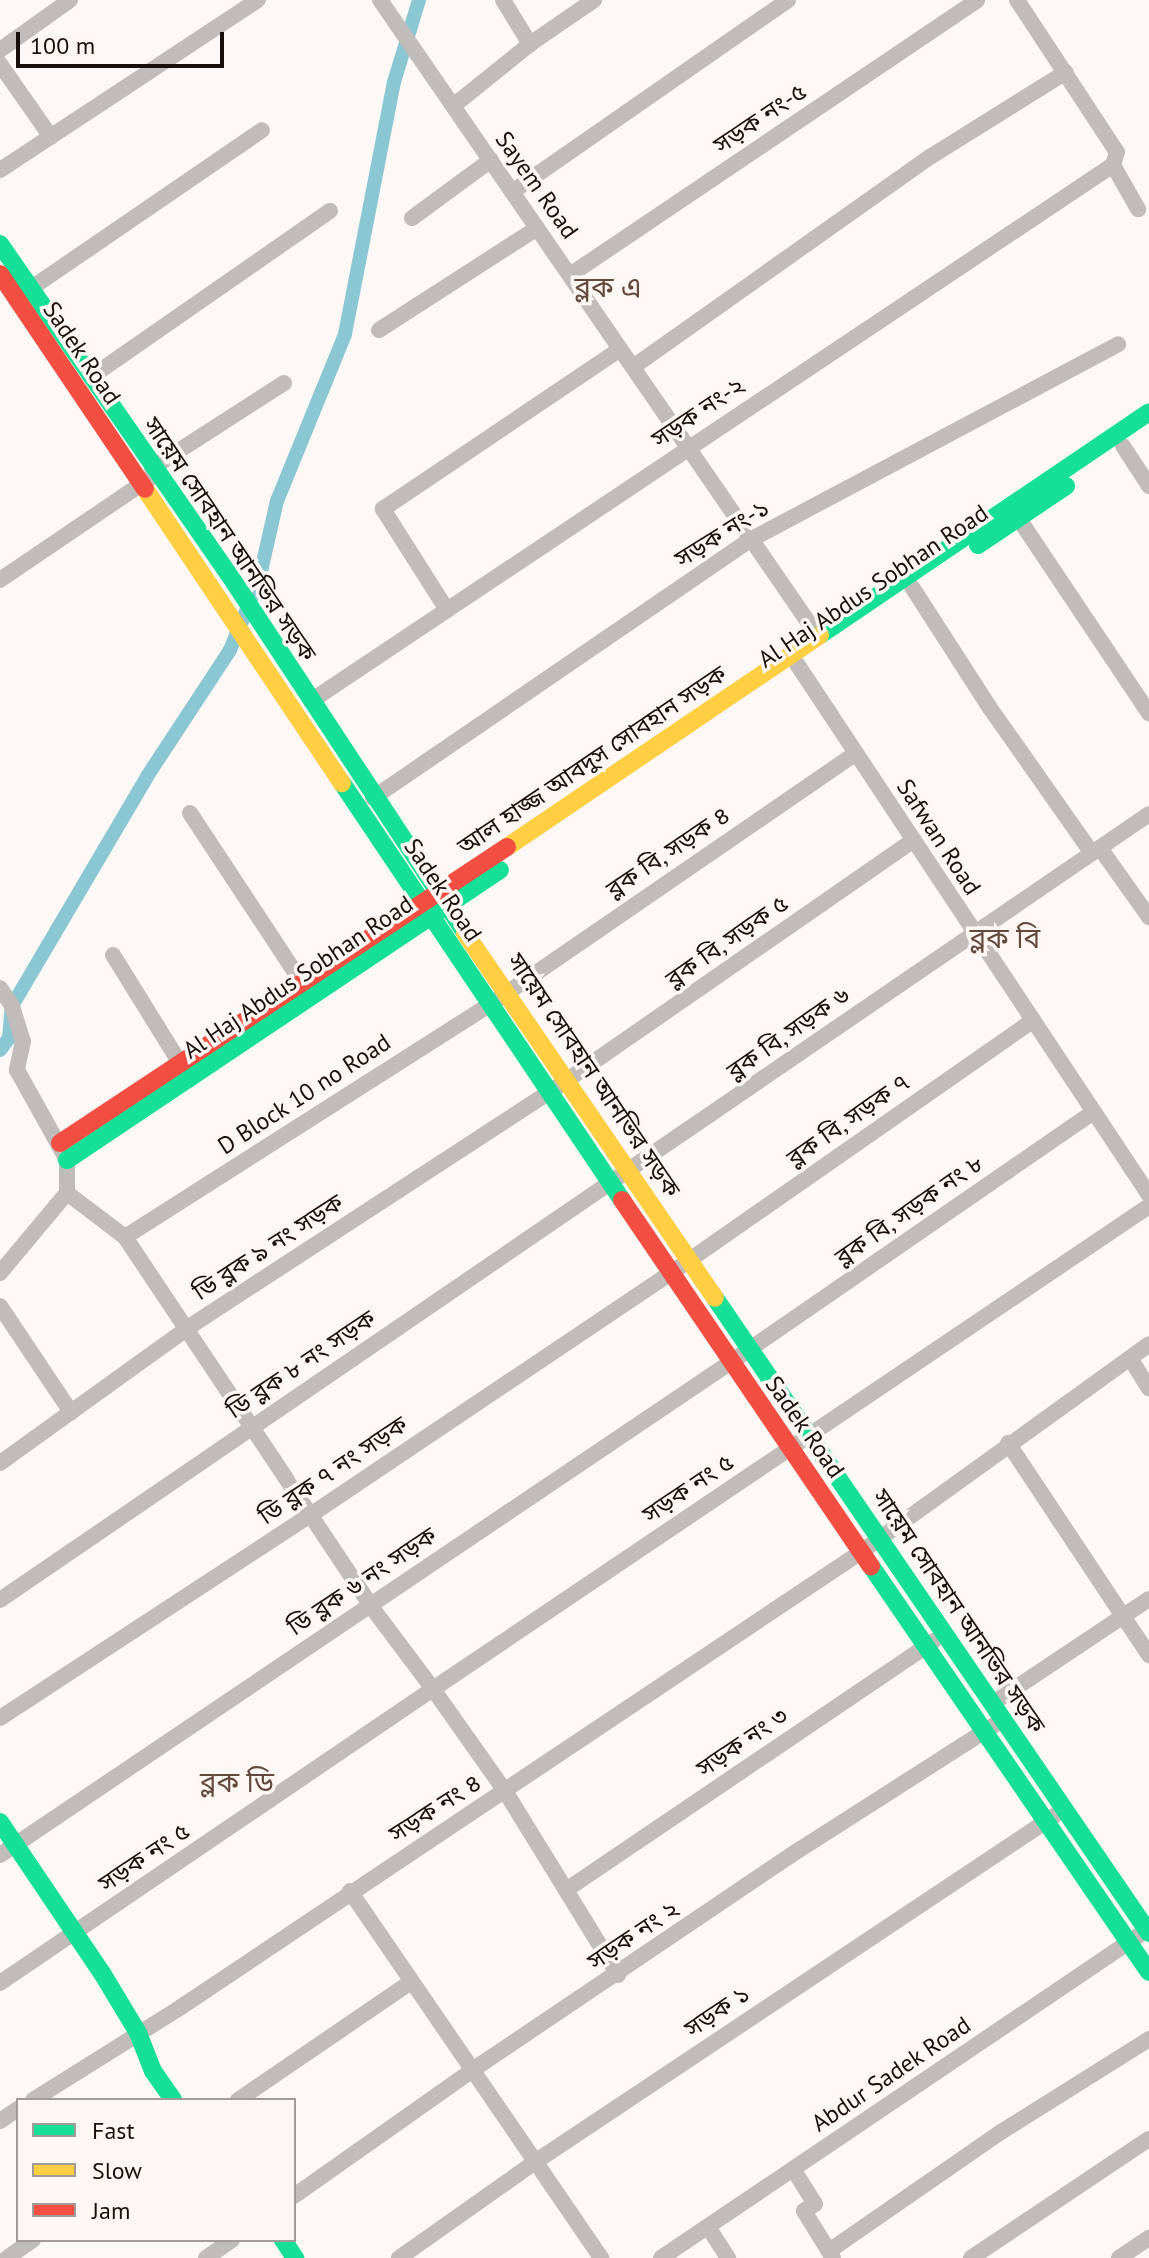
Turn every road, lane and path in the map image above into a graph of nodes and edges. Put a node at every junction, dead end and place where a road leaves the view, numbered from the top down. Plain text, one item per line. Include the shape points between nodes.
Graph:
1 (70, 0) edge
2 (258, 0) edge
3 (503, 0) edge
4 (594, 0) edge
5 (788, 0) edge
6 (977, 0) edge
7 (1017, 0) edge
8 (383, 4) edge
9 (530, 44) junction
10 (0, 50) edge
11 (0, 64) edge
12 (1066, 72) junction
13 (453, 106) junction
14 (262, 130) dead end
15 (51, 137) junction
16 (491, 160) junction
17 (1113, 165) junction
18 (0, 170) edge
19 (512, 192) junction
20 (1138, 209) dead end
21 (330, 211) dead end
22 (412, 218) dead end
23 (537, 228) junction
24 (0, 244) edge
25 (0, 274) edge
26 (570, 275) junction
27 (30, 289) junction
28 (379, 330) dead end
29 (1118, 344) dead end
30 (620, 349) junction
31 (633, 367) junction
32 (91, 377) junction
33 (284, 383) dead end
34 (1149, 412) edge
35 (1149, 428) edge
36 (1123, 446) junction
37 (688, 447) junction
38 (154, 469) junction
39 (1149, 486) edge
40 (140, 487) junction
41 (1019, 519) junction
42 (750, 540) junction
43 (0, 580) edge
44 (912, 587) junction
45 (447, 610) junction
46 (817, 635) junction
47 (797, 664) junction
48 (311, 701) junction
49 (1149, 713) edge
50 (855, 754) junction
51 (373, 798) junction
52 (190, 813) dead end
53 (1149, 814) edge
54 (913, 841) junction
55 (1096, 850) junction
56 (446, 899) junction
57 (427, 910) junction
58 (1149, 917) edge
59 (973, 933) junction
60 (113, 955) dead end
61 (302, 983) junction
62 (0, 988) edge
63 (507, 990) junction
64 (491, 1004) junction
65 (1033, 1020) junction
66 (180, 1063) junction
67 (568, 1080) junction
68 (550, 1092) junction
69 (1094, 1112) junction
70 (64, 1152) junction
71 (631, 1171) junction
72 (611, 1183) junction
73 (67, 1193) junction
74 (1149, 1195) edge
75 (1149, 1206) edge
76 (125, 1237) junction
77 (691, 1259) junction
78 (670, 1272) junction
79 (0, 1273) edge
80 (0, 1306) edge
81 (189, 1327) junction
82 (1149, 1344) edge
83 (751, 1349) junction
84 (1130, 1358) junction
85 (731, 1362) junction
86 (1149, 1388) edge
87 (71, 1412) junction
88 (253, 1425) junction
89 (810, 1435) junction
90 (1008, 1443) junction
91 (791, 1447) junction
92 (0, 1463) edge
93 (312, 1514) junction
94 (880, 1539) junction
95 (861, 1552) junction
96 (1149, 1599) edge
97 (0, 1600) edge
98 (370, 1605) junction
99 (1123, 1617) junction
100 (946, 1634) junction
101 (926, 1646) junction
102 (1149, 1655) edge
103 (433, 1689) junction
104 (993, 1703) junction
105 (0, 1718) edge
106 (1004, 1719) junction
107 (985, 1729) junction
108 (505, 1791) junction
109 (1065, 1809) junction
110 (1046, 1821) junction
111 (0, 1822) edge
112 (8, 1849) edge
113 (566, 1890) junction
114 (350, 1891) junction
115 (1148, 1930) edge
116 (75, 1934) junction
117 (1130, 1943) junction
118 (1149, 1972) edge
119 (618, 1975) junction
120 (411, 1982) junction
121 (0, 1983) edge
122 (138, 2033) junction
123 (1149, 2039) edge
124 (471, 2071) junction
125 (36, 2098) edge
126 (172, 2098) edge
127 (188, 2098) edge
128 (241, 2098) edge
129 (1149, 2139) edge
130 (535, 2162) junction
131 (793, 2169) junction
132 (296, 2195) edge
133 (708, 2227) junction
134 (1149, 2238) edge
135 (30, 2242) edge
136 (229, 2242) edge
137 (831, 2255) edge
138 (7, 2258) edge
139 (206, 2258) edge
140 (399, 2258) edge
141 (601, 2258) edge
142 (661, 2258) edge
143 (728, 2258) edge
144 (971, 2258) edge
145 (1119, 2258) edge

1 - 10 street
2 - 15 street
3 - 9 street
4 - 9 street
5 - 19 street
6 - 26 street, সড়ক নং-৫
7 - 12 street
8 - 13 street, Sayem Road
9 - 13 street
11 - 15 street
12 - 17 street via 1117,152
12 - 31 street via 930,157
13 - 16 street, Sayem Road
14 - 27 street
15 - 18 street
16 - 19 street, Sayem Road
16 - 22 street
17 - 20 street
17 - 37 street, সড়ক নং-২
19 - 23 street, Sayem Road
21 - 32 street
23 - 26 street, Sayem Road
23 - 28 street
24 - 27 street, সায়েম সোবহান আনভির সড়ক
25 - 40 street, Sadek Road
26 - 30 street, Sayem Road
27 - 32 street, সায়েম সোবহান আনভির সড়ক
29 - 42 street, সড়ক নং-১
30 - 31 street, Sayem Road
30 - 45 street via 383,509
31 - 37 street, Sayem Road
32 - 38 street, সায়েম সোবহান আনভির সড়ক
33 - 38 street
34 - 46 street, আল হাজ্জ আবদুস সোবহান সড়ক
35 - 36 street, Al Haj Abdus Sobhan Road
36 - 39 street
36 - 41 street, Al Haj Abdus Sobhan Road
37 - 42 street, Sayem Road
37 - 45 street, সড়ক নং-২
38 - 40 street
38 - 48 street, সায়েম সোবহান আনভির সড়ক
40 - 43 street
40 - 57 street, Sadek Road
41 - 44 street, Al Haj Abdus Sobhan Road
41 - 49 street
42 - 46 street, Sayem Road
42 - 51 street, সড়ক নং-১
44 - 47 street, Al Haj Abdus Sobhan Road
44 - 55 street via 990,708
45 - 48 street, সড়ক নং-২
46 - 56 street, আল হাজ্জ আবদুস সোবহান সড়ক
47 - 50 street, Safwan Road
47 - 56 street, Al Haj Abdus Sobhan Road
48 - 51 street, সায়েম সোবহান আনভির সড়ক
50 - 54 street, Safwan Road
50 - 63 street, ব্লক বি, সড়ক ৪
51 - 56 street, সায়েম সোবহান আনভির সড়ক
52 - 61 street
53 - 55 street, ব্লক বি, সড়ক ৬
54 - 59 street, Safwan Road
54 - 67 street, ব্লক বি, সড়ক ৫
55 - 58 street
55 - 59 street, ব্লক বি, সড়ক ৬
56 - 57 street, Al Haj Abdus Sobhan Road
56 - 63 street, সায়েম সোবহান আনভির সড়ক
57 - 61 street
57 - 64 street, Sadek Road
57 - 70 street, Al Haj Abdus Sobhan Road
59 - 65 street, Safwan Road
59 - 71 street, ব্লক বি, সড়ক ৬
60 - 66 street
61 - 66 street
62 - 70 street via 23,1041 17,1070
63 - 64 street, D Block 10 no Road
63 - 67 street, সায়েম সোবহান আনভির সড়ক
64 - 68 street, Sadek Road
64 - 76 street, D Block 10 no Road
65 - 69 street, Safwan Road
65 - 77 street, ব্লক বি, সড়ক ৭
66 - 70 street
67 - 68 street, ডি ব্লক ৯ নং সড়ক
67 - 71 street, সায়েম সোবহান আনভির সড়ক
68 - 72 street, Sadek Road
68 - 81 street, ডি ব্লক ৯ নং সড়ক
69 - 74 street, Safwan Road
69 - 83 street, ব্লক বি, সড়ক নং ৮
70 - 73 street
71 - 72 street, ডি ব্লক ৮ নং সড়ক
71 - 77 street, সায়েম সোবহান আনভির সড়ক
72 - 78 street, Sadek Road
72 - 88 street, ডি ব্লক ৮ নং সড়ক
73 - 76 street
73 - 79 street
75 - 89 street, সড়ক নং ৫
76 - 81 street
77 - 78 street, ডি ব্লক ৭ নং সড়ক
77 - 83 street, সায়েম সোবহান আনভির সড়ক
78 - 85 street, Sadek Road
78 - 93 street, ডি ব্লক ৭ নং সড়ক
80 - 87 street
81 - 87 street, ডি ব্লক ৯ নং সড়ক
81 - 88 street
82 - 84 street, সড়ক নং ৪
83 - 85 street, ডি ব্লক ৬ নং সড়ক
83 - 89 street, সায়েম সোবহান আনভির সড়ক
84 - 86 street
84 - 90 street, সড়ক নং ৪
85 - 91 street, Sadek Road
85 - 98 street, ডি ব্লক ৬ নং সড়ক
87 - 92 street, ডি ব্লক ৯ নং সড়ক
88 - 93 street
88 - 97 street, ডি ব্লক ৮ নং সড়ক
89 - 91 street, সড়ক নং ৫
89 - 94 street, সায়েম সোবহান আনভির সড়ক
90 - 94 street, সড়ক নং ৪
90 - 99 street
91 - 95 street, Sadek Road
91 - 103 street, সড়ক নং ৫
93 - 98 street
93 - 105 street, ডি ব্লক ৭ নং সড়ক
94 - 95 street, সড়ক নং ৪
94 - 100 street, সায়েম সোবহান আনভির সড়ক
95 - 101 street, Sadek Road
95 - 108 street, সড়ক নং ৪
96 - 99 street
98 - 103 street
98 - 112 street, ডি ব্লক ৬ নং সড়ক
99 - 102 street
99 - 104 street
100 - 101 street, সড়ক নং ৩
100 - 104 street, সায়েম সোবহান আনভির সড়ক
101 - 107 street, Sadek Road
101 - 113 street, সড়ক নং ৩
103 - 108 street
103 - 116 street, সড়ক নং ৫
104 - 106 street, সায়েম সোবহান আনভির সড়ক
106 - 107 street, সড়ক নং ২
106 - 109 street, সায়েম সোবহান আনভির সড়ক
107 - 110 street, সায়েম সোবহান আনভির সড়ক
107 - 119 street, সড়ক নং ২
108 - 113 street
108 - 114 street, সড়ক নং ৪
109 - 110 street, সড়ক ১
109 - 115 street, সায়েম সোবহান আনভির সড়ক
110 - 117 street, সায়েম সোবহান আনভির সড়ক
110 - 130 street, সড়ক ১
111 - 112 street
112 - 116 street
113 - 119 street
114 - 120 street
114 - 122 street, সড়ক নং ৪
115 - 117 street, Abdur Sadek Road
116 - 121 street, সড়ক নং ৫
116 - 122 street
117 - 118 street, সায়েম সোবহান আনভির সড়ক
117 - 131 street, Abdur Sadek Road
119 - 124 street, সড়ক নং ২
120 - 124 street
120 - 128 street
122 - 125 street, সড়ক নং ৪
122 - 126 street via 153,2071
122 - 127 street
123 - 137 street via 1001,2132
124 - 130 street
124 - 132 street, সড়ক নং ২
129 - 144 street
130 - 140 street, সড়ক ১
130 - 141 street
131 - 133 street, Abdur Sadek Road
131 - 137 street via 815,2204 804,2211
133 - 142 street, Abdur Sadek Road
133 - 143 street
134 - 145 street
135 - 138 street
136 - 139 street

